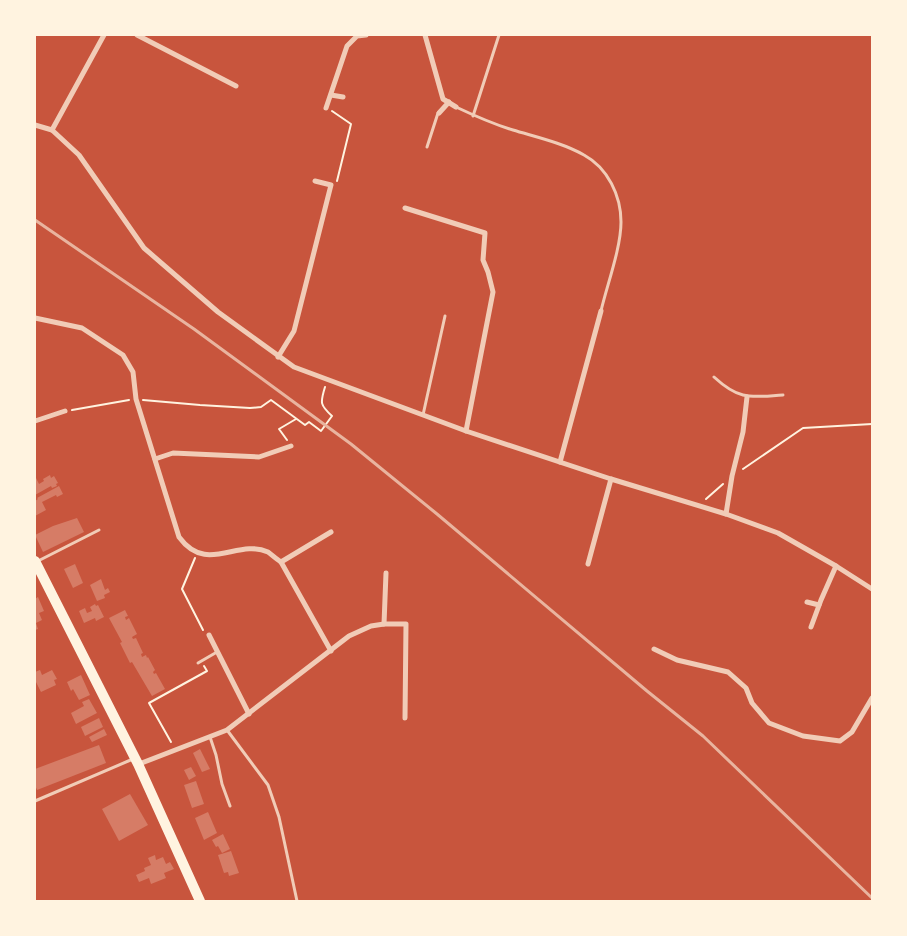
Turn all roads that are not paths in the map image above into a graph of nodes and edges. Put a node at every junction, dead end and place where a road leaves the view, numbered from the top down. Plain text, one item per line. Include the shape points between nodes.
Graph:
1 (104, 35) edge
2 (137, 35) edge
3 (366, 35) edge
4 (425, 35) edge
5 (499, 35) edge
6 (236, 86) dead end
7 (331, 95) junction
8 (343, 97) dead end
9 (449, 102) junction
10 (456, 107) joint
11 (326, 108) road end
12 (438, 113) joint
13 (473, 116) junction
14 (35, 125) edge
15 (52, 130) junction
16 (427, 147) dead end
17 (315, 180) dead end
18 (406, 208) dead end
19 (601, 311) joint
20 (444, 316) dead end
21 (35, 318) edge
22 (278, 357) junction
23 (714, 377) dead end
24 (783, 395) dead end
25 (747, 397) junction
26 (65, 411) road end
27 (423, 415) junction
28 (35, 421) edge
29 (466, 431) junction
30 (291, 446) road end
31 (155, 460) junction
32 (560, 462) junction
33 (611, 479) junction
34 (726, 514) junction
35 (99, 530) dead end
36 (331, 532) dead end
37 (35, 562) edge
38 (280, 562) junction
39 (588, 564) dead end
40 (836, 566) junction
41 (386, 573) dead end
42 (872, 588) edge
43 (807, 602) dead end
44 (819, 605) junction
45 (384, 624) junction
46 (812, 627) dead end
47 (209, 635) road end
48 (654, 649) dead end
49 (331, 651) junction
50 (217, 652) junction
51 (200, 662) road end
52 (872, 698) edge
53 (249, 714) junction
54 (404, 718) dead end
55 (228, 730) junction
56 (210, 737) junction
57 (136, 761) junction
58 (35, 801) edge
59 (230, 806) dead end
60 (200, 901) edge
61 (297, 901) edge

1 - 15 street
2 - 6 street
3 - 7 street via 357,36 347,46
4 - 9 street via 443,99
5 - 13 lane
7 - 8 street
7 - 11 street
9 - 10 street
9 - 12 street
10 - 13 lane
12 - 16 lane
13 - 19 lane via 586,155 612,184 620,203 621,224
14 - 15 street
15 - 22 street via 79,155 144,248 218,312
17 - 22 street via 331,185 294,331
18 - 29 street via 485,233 483,260 493,292
19 - 32 street
20 - 27 lane
21 - 31 street via 82,328 122,355 133,372 136,399
22 - 27 street via 294,367
23 - 25 lane via 726,388
24 - 25 lane
25 - 34 street via 744,432
26 - 28 street
27 - 29 street
29 - 32 street
30 - 31 street via 259,457 173,453
31 - 38 street via 179,537 186,547 197,553 217,554 255,550 267,552
32 - 33 street
33 - 34 street
33 - 39 street
34 - 40 street via 778,533
35 - 37 lane
36 - 38 street
37 - 57 main road
38 - 49 street
40 - 42 street
40 - 44 street
41 - 45 street
43 - 44 street
44 - 46 street
45 - 49 street via 349,636
45 - 54 street via 406,624
47 - 50 street
48 - 52 street via 677,660 728,672 746,688 752,703 768,723 803,736 840,741 852,732
49 - 53 street
50 - 51 lane
50 - 53 street
53 - 55 street
55 - 56 street
55 - 61 lane via 268,785 279,818
56 - 57 street
56 - 59 lane
57 - 58 lane
57 - 60 main road

